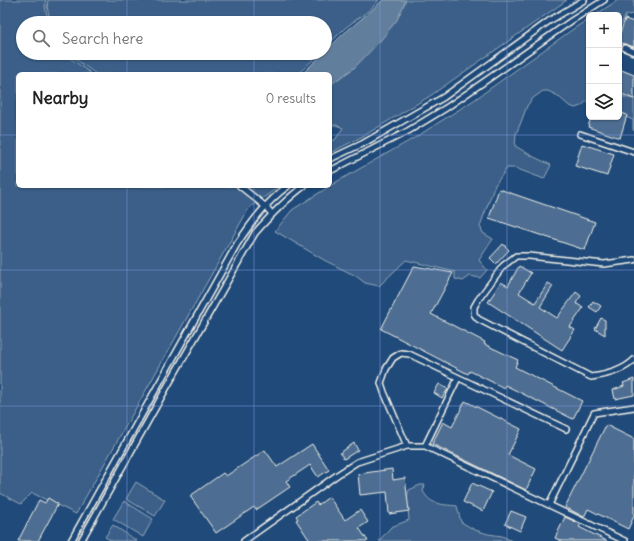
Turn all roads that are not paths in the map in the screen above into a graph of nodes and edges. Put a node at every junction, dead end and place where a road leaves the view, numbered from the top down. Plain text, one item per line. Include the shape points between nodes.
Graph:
1 (584, 0) edge
2 (604, 0) edge
3 (625, 48) dead end
4 (634, 52) edge
5 (580, 134) dead end
6 (634, 152) edge
7 (332, 158) edge
8 (332, 170) edge
9 (243, 188) edge
10 (286, 188) edge
11 (301, 188) edge
12 (266, 206) junction
13 (272, 214) junction
14 (634, 260) edge
15 (634, 360) edge
16 (458, 378) junction
17 (634, 407) edge
18 (566, 429) dead end
19 (407, 446) junction
20 (425, 446) junction
21 (549, 505) junction
22 (70, 541) edge
23 (81, 541) edge
24 (244, 541) edge
25 (625, 541) edge

1 - 7 lane via 444,97 364,143
2 - 8 lane via 446,108 408,131
3 - 4 lane
5 - 6 lane
9 - 12 lane
10 - 12 lane
11 - 13 lane
12 - 13 lane
12 - 22 lane via 237,244
13 - 23 lane via 255,234 235,267
14 - 15 lane via 604,264 516,256 503,266 478,300 474,314 478,319 590,377 607,374 629,365
16 - 18 lane
16 - 19 lane via 409,354 401,353 393,358 381,383
16 - 20 lane
17 - 21 lane via 594,412
19 - 20 lane
19 - 24 lane via 357,462
20 - 21 lane
21 - 25 lane

